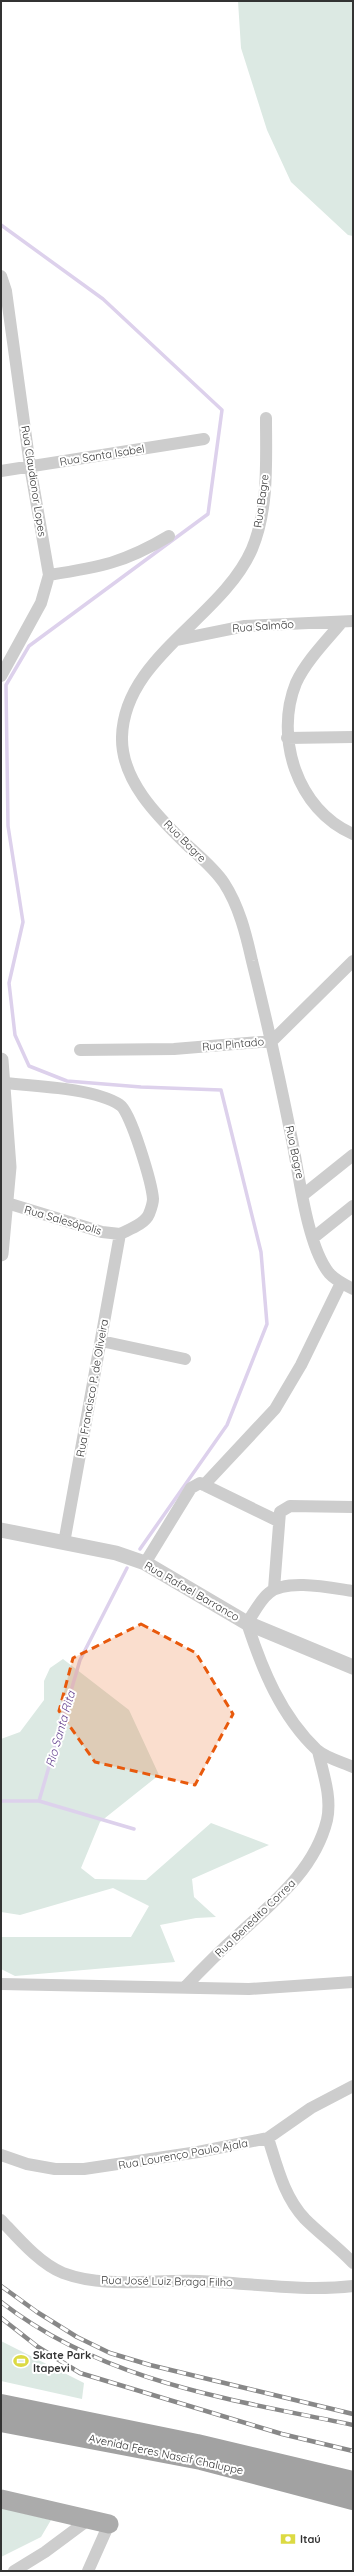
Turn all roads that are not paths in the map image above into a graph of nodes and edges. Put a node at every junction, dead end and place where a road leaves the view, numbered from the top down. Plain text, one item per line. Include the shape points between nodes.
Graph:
1 (1, 276) edge
2 (266, 418) dead end
3 (204, 439) dead end
4 (30, 466) junction
5 (1, 471) edge
6 (169, 536) dead end
7 (49, 575) junction
8 (347, 621) edge
9 (174, 641) junction
10 (1, 676) edge
11 (353, 737) edge
12 (287, 738) junction
13 (353, 834) edge
14 (353, 961) edge
15 (272, 1041) junction
16 (80, 1050) dead end
17 (1, 1060) edge
18 (4, 1083) junction
19 (353, 1155) edge
20 (303, 1195) junction
21 (8, 1203) junction
22 (353, 1206) edge
23 (120, 1234) junction
24 (313, 1238) junction
25 (1, 1254) edge
26 (341, 1283) junction
27 (353, 1289) edge
28 (101, 1341) junction
29 (185, 1359) dead end
30 (204, 1485) junction
31 (353, 1507) edge
32 (278, 1521) junction
33 (1, 1530) edge
34 (64, 1543) junction
35 (145, 1563) junction
36 (274, 1589) junction
37 (353, 1591) edge
38 (247, 1623) junction
39 (353, 1667) edge
40 (318, 1751) junction
41 (353, 1767) edge
42 (353, 1982) edge
43 (1, 1984) edge
44 (185, 1987) junction
45 (353, 2086) edge
46 (268, 2138) junction
47 (1, 2155) edge
48 (1, 2220) edge
49 (353, 2263) edge
50 (353, 2286) edge
51 (1, 2404) edge
52 (1, 2422) edge
53 (353, 2481) edge
54 (1, 2499) edge
55 (353, 2500) edge
56 (88, 2520) junction
57 (109, 2524) joint
58 (14, 2571) edge
59 (88, 2571) edge

1 - 4 street, Rua Claudionor Lopes via 6,291
2 - 9 street, Rua Bagre via 266,483 260,521 251,550 230,584 209,609
3 - 4 street, Rua Santa Isabel
4 - 5 street, Rua Santa Isabel
4 - 7 street, Rua Claudionor Lopes
6 - 7 street via 140,554 118,562
7 - 10 street, Rua Claudionor Lopes via 40,603
8 - 9 street, Rua Salmão via 244,626
8 - 12 street via 297,682 288,706
9 - 15 street, Rua Bagre via 140,683 127,706 122,737 126,765 138,791 178,837 223,882 233,900 244,926
11 - 12 street
12 - 13 street via 293,766 310,799 328,818
14 - 15 street, Rua Pintado
15 - 16 street, Rua Pintado via 174,1049
15 - 20 street, Rua Bagre
17 - 18 street
18 - 21 street via 10,1167
18 - 23 street via 84,1093 122,1105 129,1116 140,1150 153,1201 149,1215 140,1224
19 - 20 street
20 - 24 street, Rua Bagre
21 - 23 street, Rua Salesópolis via 102,1232
21 - 25 street
22 - 24 street
23 - 28 street, Rua Francisco P. de Oliveira
24 - 26 street, Rua Bagre via 329,1273
26 - 27 street, Rua Bagre
26 - 30 street via 301,1365 275,1410
28 - 29 street
28 - 34 street, Rua Francisco P. de Oliveira
30 - 32 street
30 - 35 street via 200,1483 191,1488
31 - 32 street via 290,1506 280,1512
32 - 36 street
33 - 34 street, Rua Rafael Barranco
34 - 35 street, Rua Rafael Barranco via 116,1553
35 - 38 street, Rua Rafael Barranco
36 - 37 street via 300,1585
36 - 38 street via 267,1594
38 - 39 street, Rua Rafael Barranco
38 - 40 street via 269,1683 288,1713
40 - 41 street
40 - 44 street, Rua Benedito Correa via 328,1792 327,1819 317,1848 302,1872 284,1892
42 - 44 street via 249,1989
43 - 44 street
45 - 46 street, Rua Lourenço Paulo Ajala via 312,2108
46 - 47 street, Rua Lourenço Paulo Ajala via 198,2152 84,2169 55,2169 27,2164
46 - 49 street via 281,2179 304,2218
48 - 50 street, Rua José Luiz Braga Filho via 45,2261 62,2272 84,2279 112,2282 219,2282 305,2289
51 - 53 highway, Avenida Feres Nascif Chaluppe via 197,2444
52 - 55 highway, Avenida Feres Nascif Chaluppe via 201,2460
54 - 56 main road
56 - 57 main road
56 - 58 street
57 - 59 street

